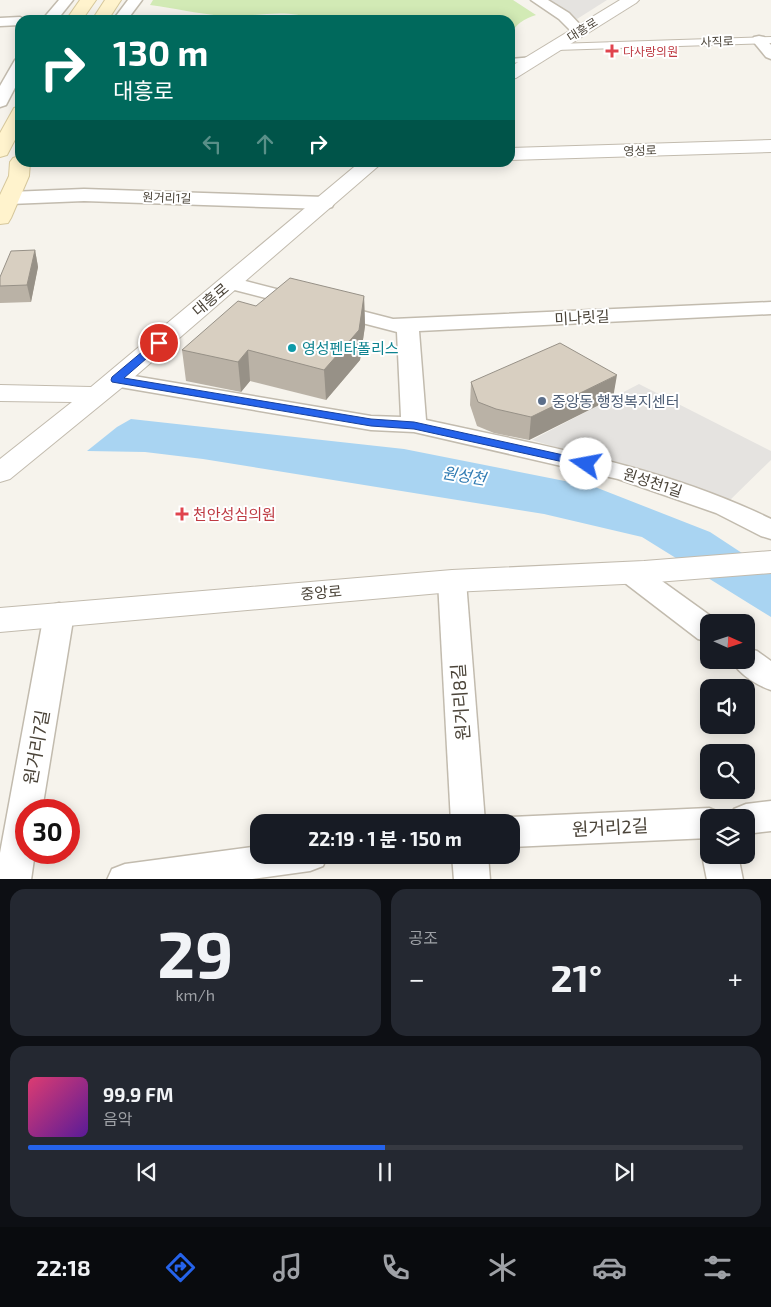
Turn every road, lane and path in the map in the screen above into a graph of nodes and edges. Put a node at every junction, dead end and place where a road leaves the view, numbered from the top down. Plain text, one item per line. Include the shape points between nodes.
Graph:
1 (66, 0) edge
2 (135, 0) edge
3 (538, 0) edge
4 (631, 0) edge
5 (53, 15) edge
6 (124, 15) edge
7 (15, 21) edge
8 (0, 22) edge
9 (579, 31) junction
10 (765, 40) edge
11 (556, 47) junction
12 (771, 54) edge
13 (534, 59) junction
14 (515, 61) edge
15 (515, 71) edge
16 (15, 72) edge
17 (1, 98) edge
18 (15, 122) edge
19 (771, 146) edge
20 (0, 150) edge
21 (515, 154) edge
22 (24, 167) edge
23 (367, 167) edge
24 (10, 198) junction
25 (325, 203) junction
26 (0, 218) edge
27 (230, 283) junction
28 (771, 308) edge
29 (400, 326) junction
30 (107, 387) junction
31 (0, 393) edge
32 (414, 425) junction
33 (0, 473) edge
34 (771, 530) edge
35 (771, 562) edge
36 (637, 573) junction
37 (452, 581) junction
38 (59, 614) junction
39 (0, 620) edge
40 (700, 624) edge
41 (755, 666) edge
42 (771, 678) edge
43 (467, 814) edge
44 (771, 816) edge
45 (755, 818) edge
46 (700, 823) edge
47 (520, 832) edge
48 (250, 863) edge
49 (471, 864) edge
50 (722, 864) edge
51 (13, 879) edge
52 (132, 879) edge
53 (472, 879) edge
54 (725, 879) edge

1 - 5 street
2 - 6 street
3 - 9 street via 564,16
4 - 9 street, 대흥로
7 - 8 street
9 - 11 street, 대흥로
10 - 11 street, 사직로
10 - 12 street, 사직로
11 - 13 street, 대흥로
13 - 14 lane, 대흥로
13 - 15 street, 대흥로
16 - 17 street
18 - 20 main road
19 - 21 street, 영성로
22 - 24 main road
23 - 25 street, 대흥로
24 - 25 street, 원거리1길 via 84,195
24 - 26 main road
25 - 27 street, 대흥로
27 - 29 street, 미나릿길
27 - 30 street, 대흥로
28 - 29 street, 미나릿길
29 - 32 street
30 - 31 street
30 - 32 street, 원성천1길 via 371,423
30 - 33 street, 대흥로
32 - 34 street, 원성천1길 via 624,472 725,506
35 - 36 street, 중앙로
36 - 37 street, 중앙로
36 - 40 street
37 - 38 street, 중앙로
37 - 43 street, 원거리8길
38 - 39 street, 중앙로
38 - 51 street, 원거리7길
41 - 42 street
44 - 45 street
46 - 47 street, 원거리2길
48 - 52 street
49 - 53 street
50 - 54 street

